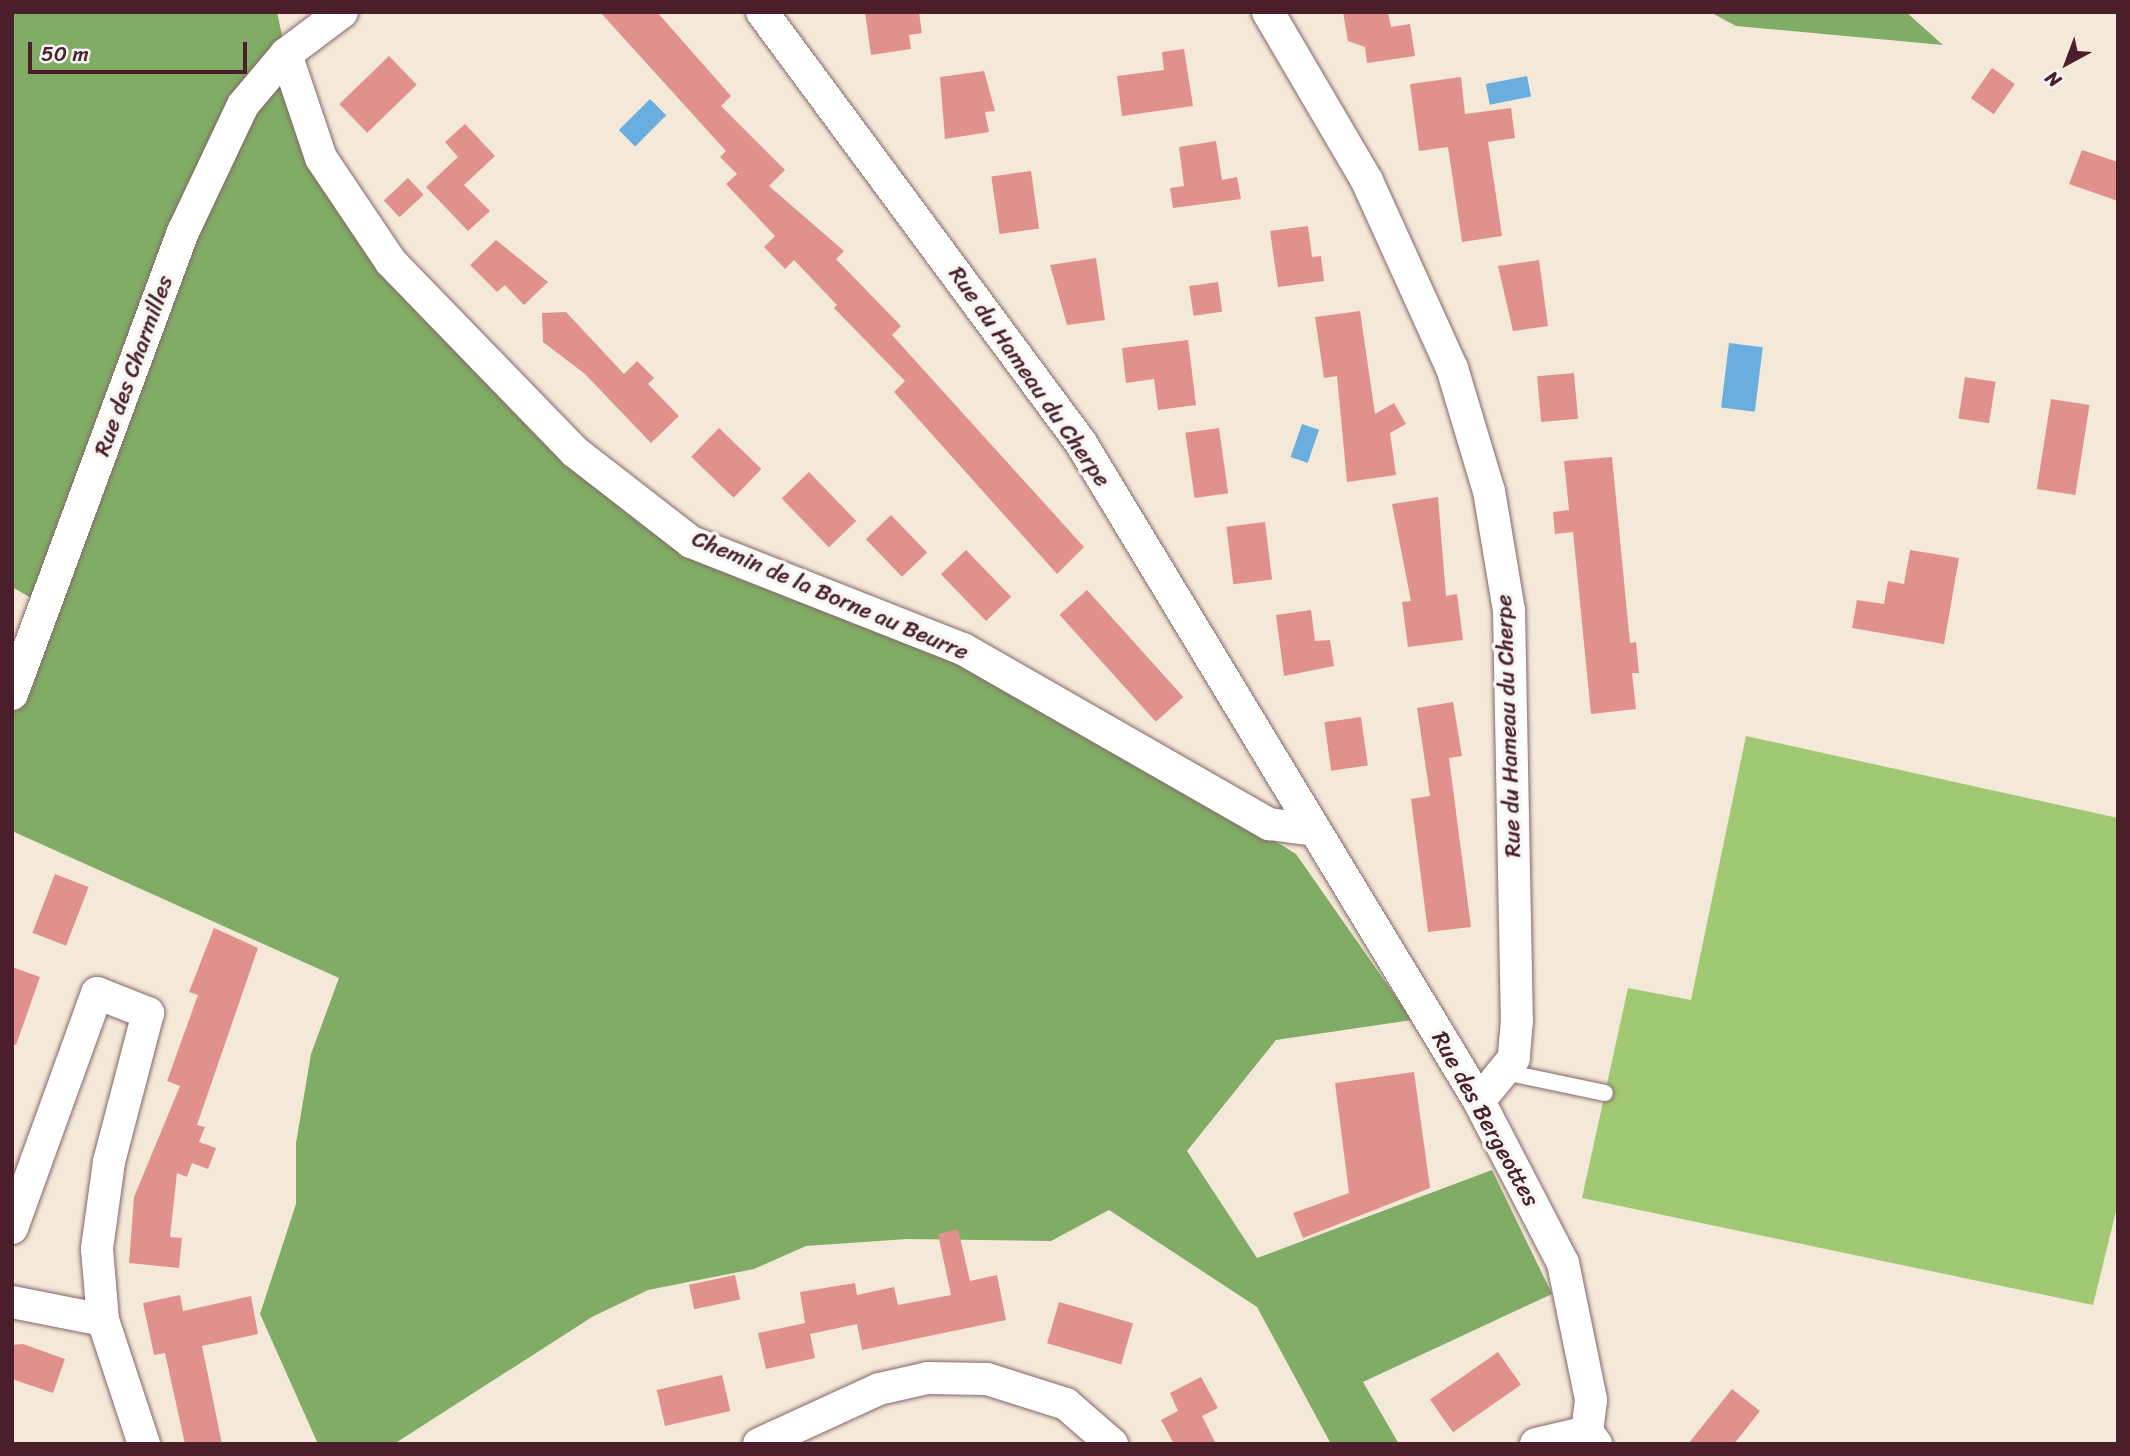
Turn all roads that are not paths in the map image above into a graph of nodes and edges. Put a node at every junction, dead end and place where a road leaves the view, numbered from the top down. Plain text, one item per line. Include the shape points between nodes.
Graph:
1 (342, 12) edge
2 (762, 12) edge
3 (1268, 12) edge
4 (286, 54) junction
5 (12, 694) edge
6 (1315, 830) junction
7 (1505, 1072) junction
8 (1605, 1093) dead end
9 (1479, 1101) junction
10 (12, 1228) edge
11 (12, 1302) edge
12 (103, 1320) junction
13 (1592, 1438) edge
14 (145, 1444) edge
15 (759, 1444) edge
16 (1112, 1444) edge
17 (1536, 1444) edge

1 - 4 street
2 - 6 street, Rue du Hameau du Cherpe via 1081,443
3 - 7 street, Rue du Hameau du Cherpe via 1367,181 1452,368 1489,491 1509,610 1517,1020 1514,1058
4 - 5 street, Rue des Charmilles via 243,105 183,232
4 - 6 street, Chemin de la Borne au Beurre via 321,158 391,262 575,452 691,541 963,649 1269,824
6 - 9 street, Rue des Bergeottes
7 - 8 lane
7 - 9 street, Rue du Hameau du Cherpe
9 - 13 street, Rue des Bergeottes via 1563,1263 1591,1400
10 - 12 street via 97,993 148,1013 109,1162 97,1249
11 - 12 street
12 - 14 street
13 - 17 street, Rue des Bergeottes
15 - 16 street via 879,1388 940,1378 987,1379 1066,1404

